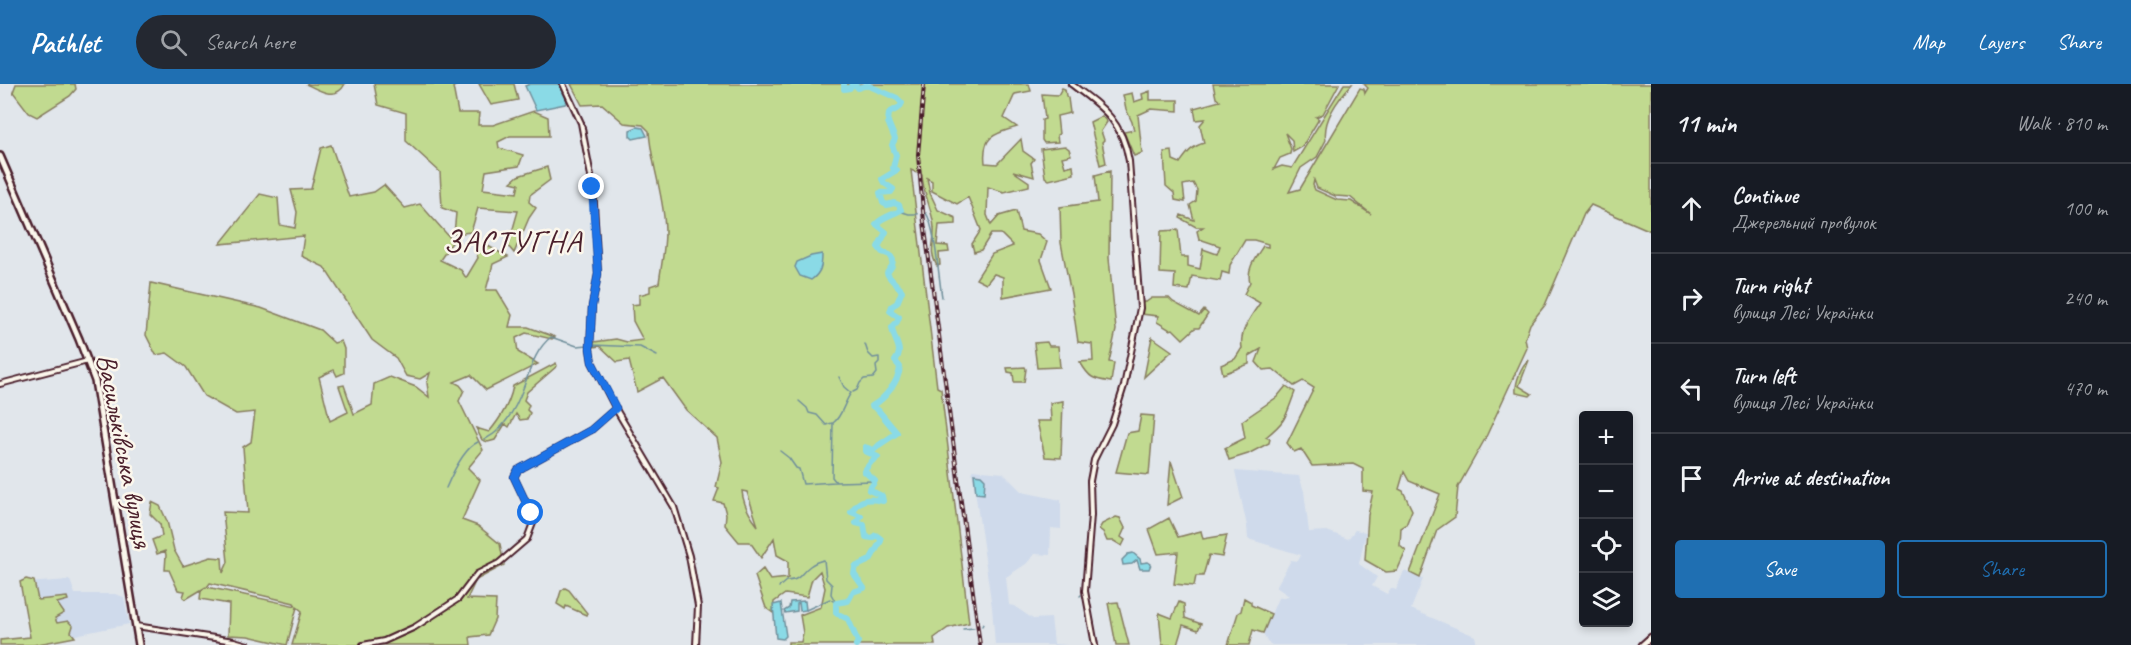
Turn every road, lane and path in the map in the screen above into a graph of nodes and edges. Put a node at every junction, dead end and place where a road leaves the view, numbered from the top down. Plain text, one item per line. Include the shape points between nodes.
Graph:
1 (563, 84) edge
2 (1071, 84) edge
3 (0, 156) edge
4 (88, 361) junction
5 (0, 384) edge
6 (616, 408) junction
7 (136, 626) junction
8 (1651, 637) edge
9 (139, 645) edge
10 (248, 645) edge
11 (363, 645) edge
12 (696, 645) edge
13 (1095, 645) edge
14 (1642, 645) edge

1 - 6 street via 581,123 592,187 598,274 592,306 592,362
2 - 13 street via 1113,118 1120,129 1127,152 1140,308 1124,386 1112,424 1094,460 1089,487 1091,515 1085,591
3 - 4 main road, Васильківська вулиця
4 - 5 street
4 - 7 main road, Васильківська вулиця via 95,381
6 - 11 street via 591,430 518,470 514,477 533,523 527,539 477,574 458,599 441,610 384,641
6 - 12 street via 674,507 689,556 698,606
7 - 9 main road, Васильківська вулиця
7 - 10 street
8 - 14 main road

